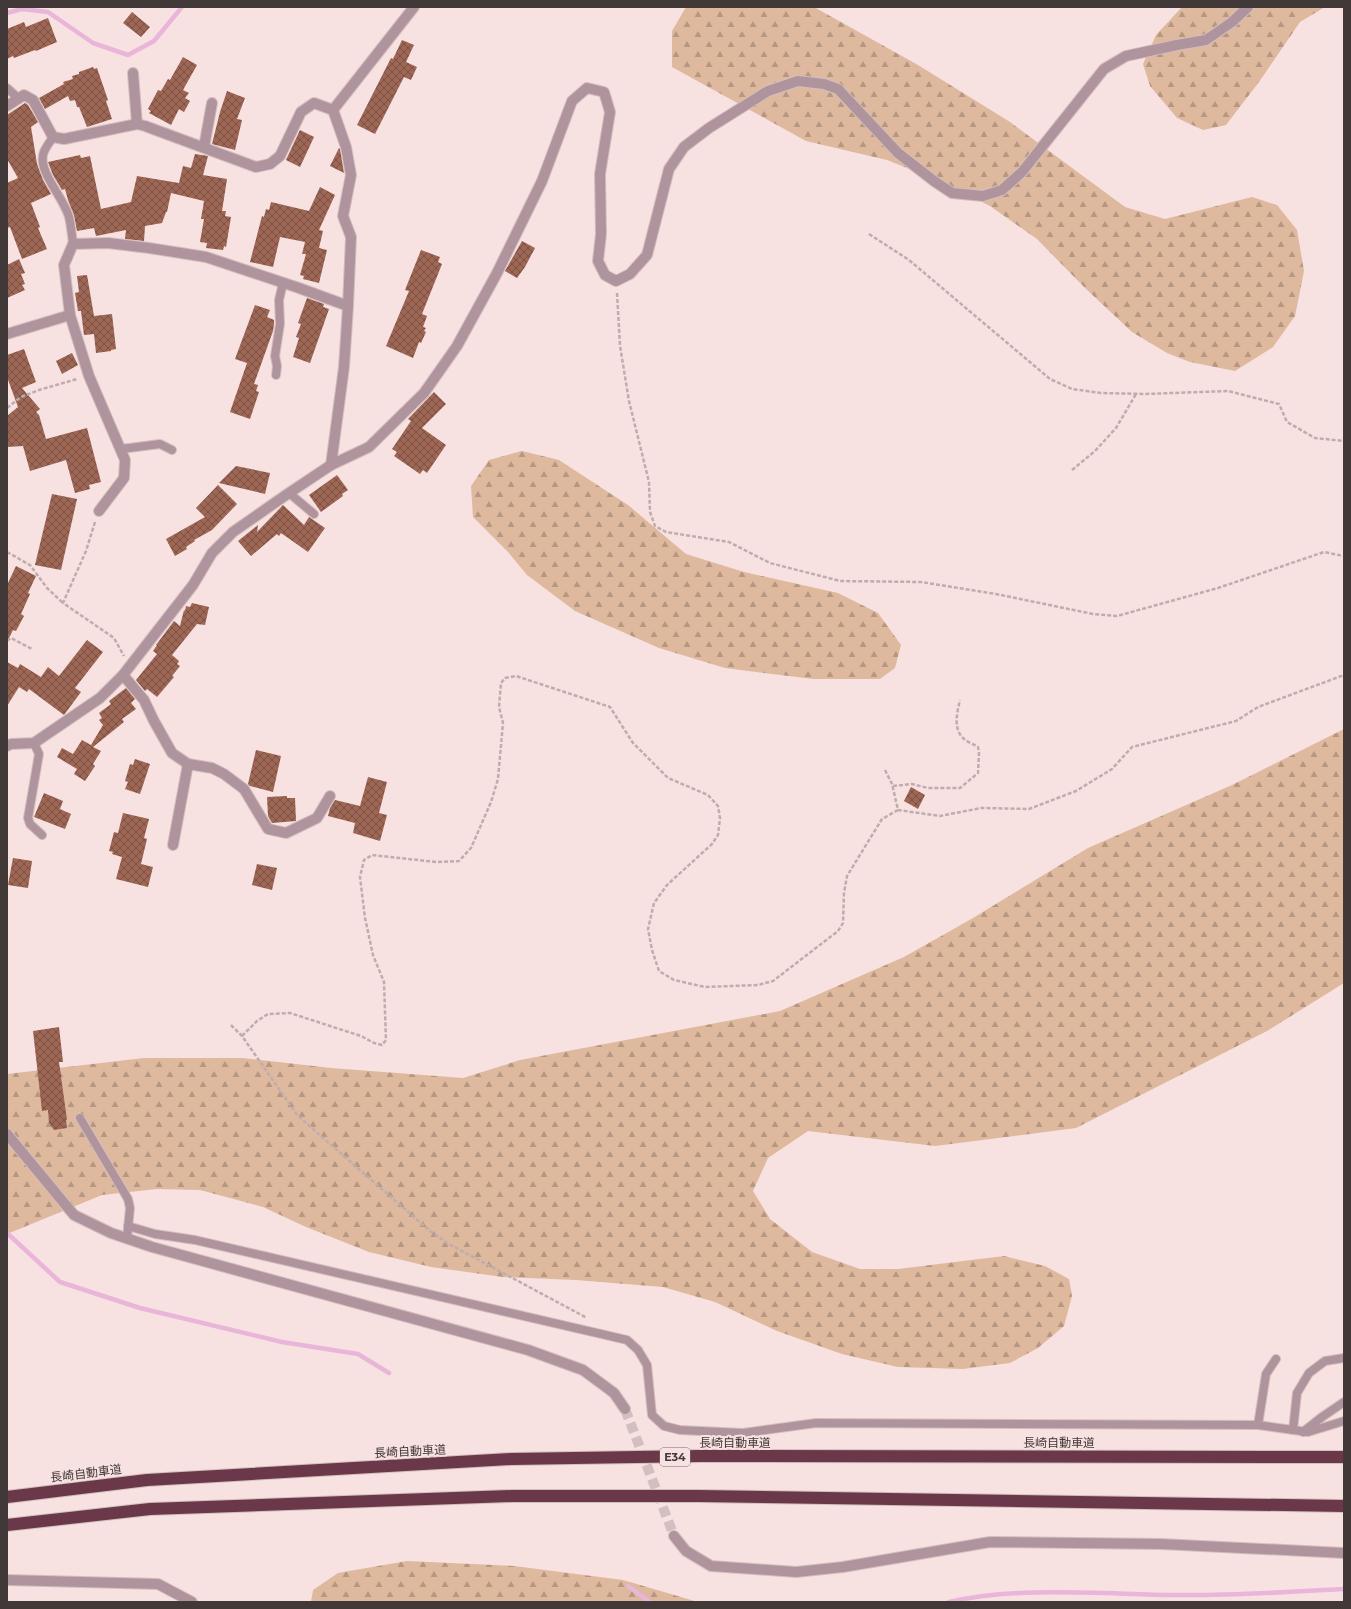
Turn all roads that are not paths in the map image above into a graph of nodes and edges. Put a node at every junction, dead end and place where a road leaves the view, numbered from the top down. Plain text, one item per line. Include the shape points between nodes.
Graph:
1 (414, 7) edge
2 (1248, 7) edge
3 (133, 73) dead end
4 (7, 88) edge
5 (18, 98) junction
6 (212, 103) dead end
7 (7, 106) edge
8 (333, 110) junction
9 (137, 124) junction
10 (53, 136) junction
11 (204, 147) junction
12 (73, 244) junction
13 (283, 283) junction
14 (348, 306) junction
15 (70, 315) junction
16 (7, 334) edge
17 (276, 375) dead end
18 (121, 449) junction
19 (172, 450) dead end
20 (331, 465) junction
21 (289, 493) junction
22 (99, 511) road end
23 (314, 514) dead end
24 (123, 675) junction
25 (34, 742) junction
26 (7, 746) edge
27 (188, 764) junction
28 (330, 796) dead end
29 (42, 835) dead end
30 (174, 845) dead end
31 (80, 1118) dead end
32 (7, 1134) edge
33 (128, 1226) junction
34 (127, 1238) junction
35 (1344, 1358) edge
36 (1276, 1359) dead end
37 (1344, 1402) edge
38 (624, 1409) tunnel mouth
39 (1344, 1421) edge
40 (1258, 1425) junction
41 (1293, 1430) junction
42 (1303, 1432) junction
43 (1344, 1456) edge
44 (7, 1497) edge
45 (1344, 1506) edge
46 (7, 1525) edge
47 (674, 1536) tunnel mouth
48 (1344, 1553) edge
49 (7, 1580) edge
50 (192, 1602) edge

1 - 8 street
2 - 20 street via 1206,40 1126,56 1104,70 1022,172 1002,190 983,196 952,193 934,181 898,153 838,89 824,84 798,81 768,91 684,147 669,169 647,255 630,274 616,281 605,275 598,261 601,234 600,174 610,112 604,92 587,88 572,101 542,181 458,346 424,393 369,447
3 - 9 street
4 - 5 lane
5 - 7 street
5 - 10 street via 24,95 32,100
6 - 11 street
8 - 11 street via 314,104 301,112 280,156 270,164 256,167
8 - 14 street via 346,147 352,175 343,216 351,237
9 - 10 street via 64,139
9 - 11 street
10 - 12 lane via 43,154 43,165 69,217
12 - 13 street via 108,243 206,258
12 - 15 street via 64,265
13 - 14 street
13 - 17 lane via 279,300
14 - 20 street via 344,367
15 - 16 street
15 - 18 street via 89,376
18 - 19 lane via 160,444
18 - 22 street via 125,460 124,478
20 - 21 street
21 - 23 lane
21 - 24 street via 234,532 212,553 193,585
24 - 25 street via 100,698
24 - 27 street via 144,700 172,753
25 - 26 street
25 - 29 lane via 39,754 28,818 30,824
27 - 28 street via 212,768 244,789 268,829 286,833 317,818
27 - 30 street
31 - 33 lane via 128,1199
32 - 34 street via 74,1215
33 - 34 lane
33 - 40 lane via 627,1340 638,1350 647,1365 652,1415 664,1426 680,1430 743,1433 816,1422
34 - 38 street via 528,1350 583,1370 614,1393
35 - 41 lane via 1325,1361 1309,1373 1297,1393
36 - 40 lane via 1266,1374
37 - 42 lane
39 - 42 lane
40 - 41 lane
41 - 42 lane
43 - 44 highway, 長崎自動車道 / E34 via 700,1456 511,1459 147,1480
45 - 46 highway via 699,1496 512,1496 150,1509
47 - 48 street via 686,1551 711,1566 796,1572 843,1567 990,1542 1161,1544
49 - 50 street via 158,1584

